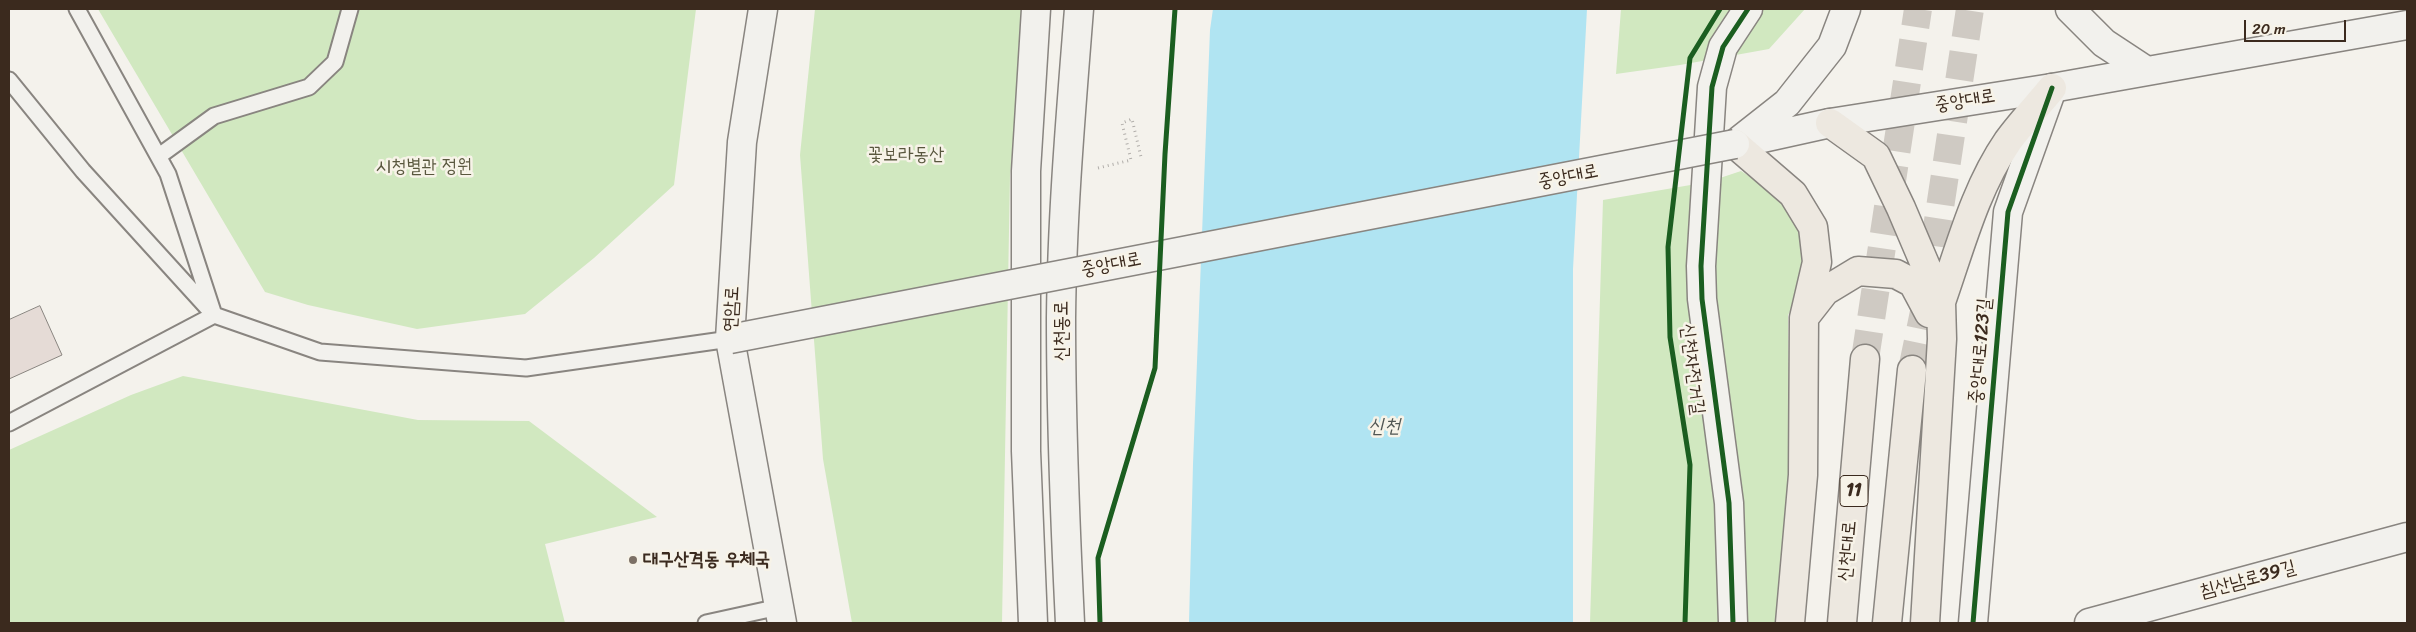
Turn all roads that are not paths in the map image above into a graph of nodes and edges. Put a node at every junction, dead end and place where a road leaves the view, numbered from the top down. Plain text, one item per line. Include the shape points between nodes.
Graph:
1 (77, 9) edge
2 (350, 9) edge
3 (763, 9) edge
4 (1036, 9) edge
5 (1079, 9) edge
6 (1748, 9) edge
7 (1846, 9) edge
8 (2070, 9) edge
9 (2407, 25) edge
10 (2146, 70) junction
11 (9, 80) edge
12 (2052, 88) junction
13 (1830, 123) junction
14 (1735, 144) junction
15 (159, 156) junction
16 (1941, 302) junction
17 (214, 315) junction
18 (1804, 318) junction
19 (730, 338) junction
20 (1942, 339) junction
21 (1865, 359) tunnel mouth
22 (1912, 370) tunnel mouth
23 (9, 422) edge
24 (2407, 538) edge
25 (782, 618) edge
26 (706, 623) edge
27 (1033, 623) edge
28 (1070, 623) edge
29 (1733, 623) edge
30 (1790, 623) edge
31 (1842, 623) edge
32 (1887, 623) edge
33 (1925, 623) edge
34 (1973, 623) edge
35 (2089, 623) edge

1 - 15 lane
2 - 15 lane via 335,62 309,88 214,116
3 - 19 main road, 연암로 via 742,142
4 - 27 main road, 신천동로 via 1026,171 1026,451
5 - 28 main road, 신천동로 via 1068,150 1062,316
6 - 29 main road via 1723,47 1712,87 1701,266 1702,299 1729,503
7 - 14 main road via 1832,46 1787,103
8 - 10 main road via 2104,43
9 - 10 main road, 중앙대로
10 - 12 main road, 중앙대로
11 - 17 lane via 83,171
12 - 13 main road, 중앙대로
12 - 16 highway via 2008,141 1991,170 1978,196
12 - 34 main road, 중앙대로123길 via 2008,212
13 - 14 main road, 중앙대로
13 - 16 highway via 1876,156
14 - 18 highway via 1793,194 1813,227 1817,262
14 - 19 main road, 중앙대로, bridge
15 - 17 lane via 168,174
16 - 20 highway
17 - 19 lane via 320,352 526,368
17 - 23 lane
18 - 20 highway via 1825,291 1858,271 1896,274 1913,283
18 - 30 highway via 1803,475
19 - 25 main road, 연암로
20 - 33 highway
21 - 31 highway, 신천대로 / 11
22 - 32 highway
24 - 35 main road, 침산남로39길
25 - 26 lane

